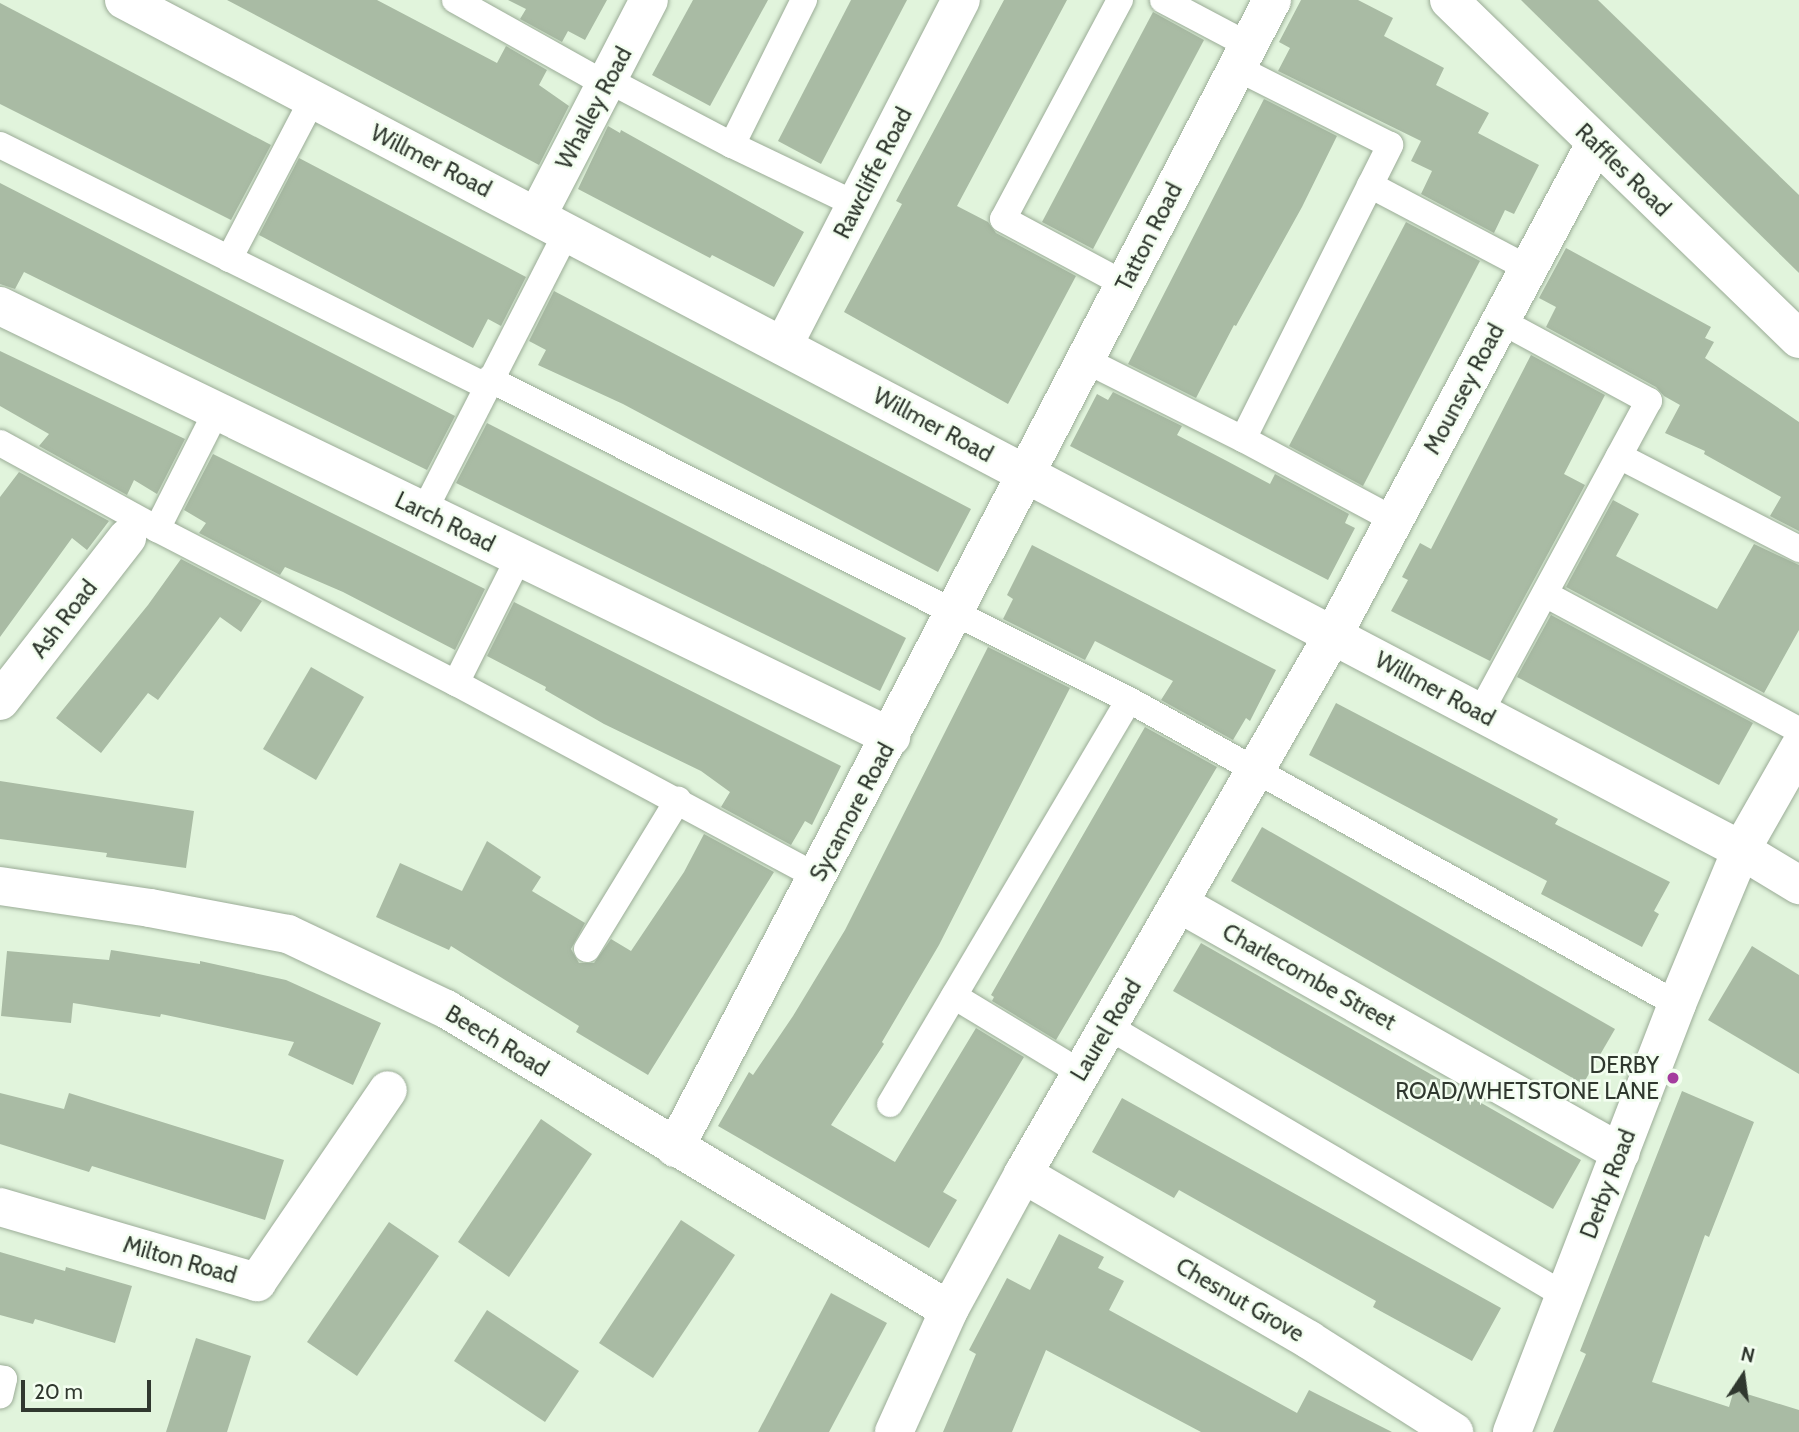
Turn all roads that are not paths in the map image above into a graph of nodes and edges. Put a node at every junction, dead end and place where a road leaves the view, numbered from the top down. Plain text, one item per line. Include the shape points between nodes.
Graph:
1 (124, 0) edge
2 (455, 0) edge
3 (649, 0) edge
4 (804, 0) edge
5 (961, 0) edge
6 (1120, 0) edge
7 (1163, 0) edge
8 (1272, 0) edge
9 (1449, 0) edge
10 (481, 6) edge
11 (1242, 56) junction
12 (608, 83) junction
13 (312, 100) junction
14 (1595, 144) junction
15 (0, 145) edge
16 (732, 145) junction
17 (1370, 185) junction
18 (857, 205) junction
19 (552, 224) junction
20 (229, 260) junction
21 (1529, 269) junction
22 (1124, 284) junction
23 (0, 306) edge
24 (1501, 321) junction
25 (1799, 339) edge
26 (783, 346) junction
27 (1085, 360) junction
28 (488, 383) junction
29 (216, 412) junction
30 (1243, 439) junction
31 (0, 443) edge
32 (1619, 456) junction
33 (1026, 474) junction
34 (424, 511) junction
35 (1394, 520) junction
36 (142, 534) junction
37 (1799, 549) edge
38 (519, 557) junction
39 (1545, 594) junction
40 (954, 614) junction
41 (1333, 635) junction
42 (456, 683) junction
43 (1129, 700) junction
44 (0, 701) edge
45 (1480, 713) junction
46 (1799, 730) edge
47 (891, 737) junction
48 (1799, 748) edge
49 (1256, 768) junction
50 (678, 800) junction
51 (1741, 850) junction
52 (818, 877) junction
53 (0, 886) edge
54 (1799, 886) edge
55 (1180, 904) junction
56 (587, 949) dead end
57 (954, 996) junction
58 (1677, 1004) junction
59 (1109, 1027) junction
60 (1081, 1073) junction
61 (388, 1090) dead end
62 (890, 1104) dead end
63 (676, 1149) junction
64 (1621, 1153) junction
65 (1023, 1174) junction
66 (0, 1207) edge
67 (1564, 1295) junction
68 (949, 1310) junction
69 (0, 1378) edge
70 (0, 1395) edge
71 (894, 1432) edge
72 (1454, 1432) edge
73 (1512, 1432) edge

1 - 13 street, Willmer Road
2 - 10 lane
3 - 12 street, Whalley Road
4 - 16 lane
5 - 18 street, Rawcliffe Road
6 - 22 lane via 1003,219
7 - 11 lane
8 - 11 street, Tatton Road
9 - 14 street, Raffles Road
10 - 12 lane
11 - 17 lane via 1390,145
11 - 22 street, Tatton Road
12 - 16 lane
12 - 19 street, Whalley Road
13 - 19 street, Willmer Road
13 - 20 lane
14 - 21 street, Mounsey Road
14 - 25 street, Raffles Road
15 - 20 lane
16 - 18 lane
17 - 21 lane
17 - 30 lane
18 - 26 street, Rawcliffe Road
19 - 26 street, Willmer Road
19 - 28 lane
20 - 28 lane
21 - 24 street, Mounsey Road
22 - 27 street, Tatton Road
23 - 29 street, Larch Road
24 - 32 lane via 1650,401
24 - 35 street, Mounsey Road
26 - 33 street, Willmer Road
27 - 30 lane
27 - 33 street, Tatton Road
28 - 34 lane
28 - 40 lane
29 - 34 street, Larch Road
29 - 36 lane
30 - 35 lane
31 - 36 lane
32 - 37 lane
32 - 39 lane
33 - 40 street, Sycamore Road
33 - 41 street, Willmer Road
34 - 38 street, Larch Road
35 - 41 street, Mounsey Road
36 - 42 lane
36 - 44 street, Ash Road
38 - 42 lane
38 - 47 street, Larch Road
39 - 45 lane
39 - 46 lane
40 - 43 lane
40 - 47 street, Sycamore Road
41 - 45 street, Willmer Road
41 - 49 street, Laurel Road
42 - 50 lane
43 - 49 lane
43 - 57 lane
45 - 51 street, Willmer Road
47 - 52 street, Sycamore Road
48 - 51 street, Derby Road
49 - 55 street, Laurel Road
49 - 58 lane
50 - 52 lane
50 - 56 lane
51 - 54 street, Willmer Road
51 - 58 street, Derby Road
52 - 63 street, Sycamore Road
53 - 63 street, Beech Road via 288,934 446,1009
55 - 59 street, Laurel Road
55 - 64 street, Charlecombe Street
57 - 60 lane
57 - 62 lane
58 - 64 street, Derby Road
59 - 60 street, Laurel Road
59 - 67 lane
60 - 65 street, Laurel Road
61 - 66 street, Milton Road via 257,1282
63 - 68 street, Beech Road
64 - 67 street, Derby Road
65 - 68 street, Laurel Road
65 - 72 street, Chesnut Grove via 1309,1340
67 - 73 street, Derby Road
68 - 71 street, Laurel Road
69 - 70 lane via 4,1379

